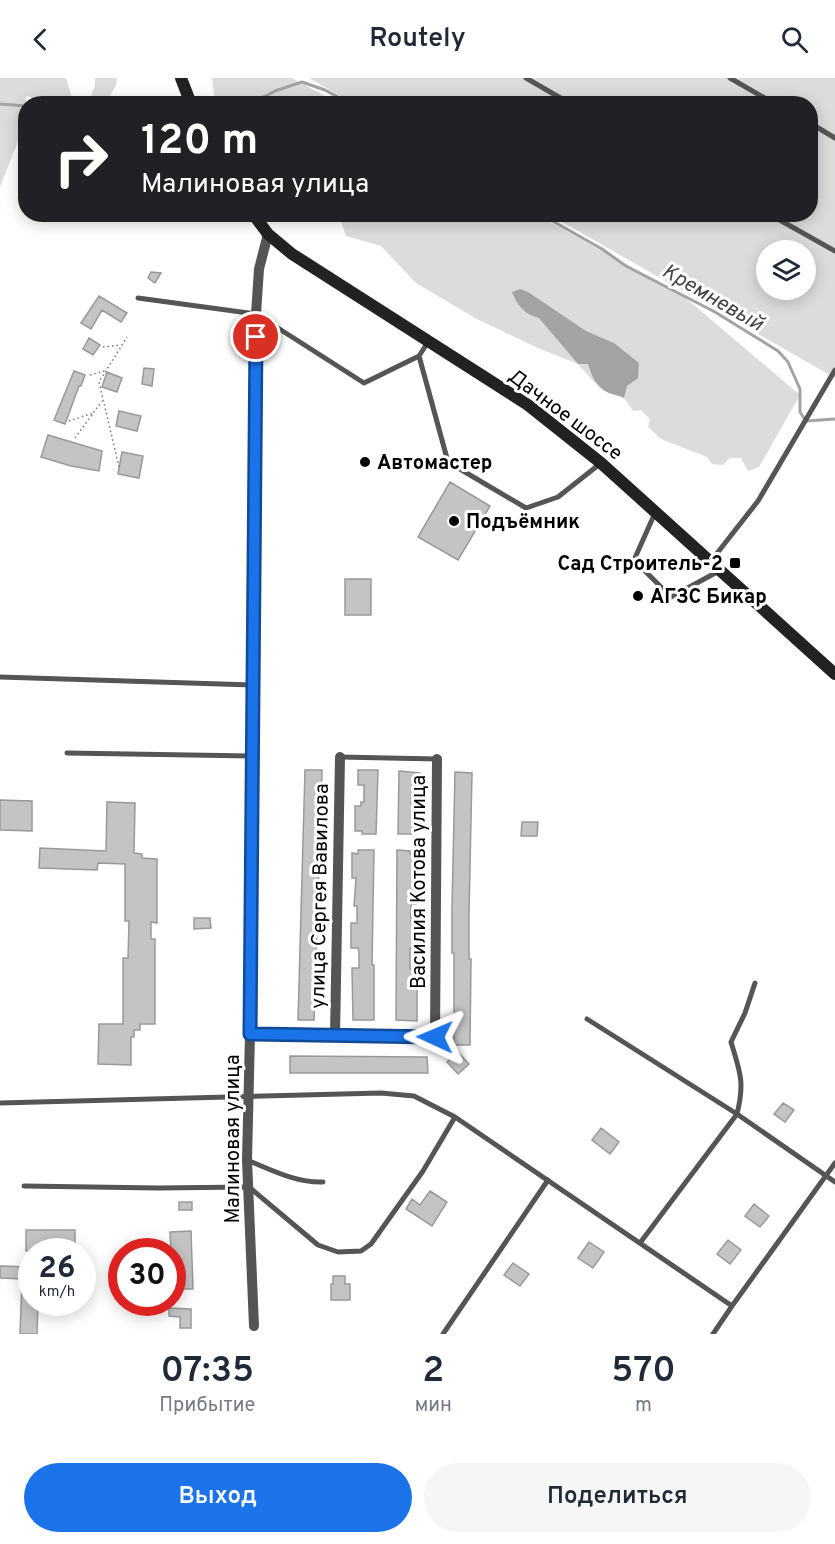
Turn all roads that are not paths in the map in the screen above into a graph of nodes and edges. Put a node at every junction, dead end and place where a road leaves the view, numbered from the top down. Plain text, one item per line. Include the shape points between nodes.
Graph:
1 (181, 78) edge
2 (526, 78) edge
3 (730, 78) edge
4 (188, 96) edge
5 (557, 96) edge
6 (761, 96) edge
7 (818, 128) edge
8 (835, 138) edge
9 (259, 222) edge
10 (783, 222) edge
11 (268, 234) junction
12 (835, 251) edge
13 (138, 298) dead end
14 (256, 314) junction
15 (428, 342) junction
16 (419, 356) junction
17 (835, 370) edge
18 (601, 463) junction
19 (656, 511) junction
20 (716, 566) junction
21 (835, 674) edge
22 (0, 677) edge
23 (252, 685) junction
24 (67, 753) dead end
25 (251, 756) junction
26 (340, 757) joint
27 (437, 759) joint
28 (755, 983) dead end
29 (587, 1019) dead end
30 (250, 1034) junction
31 (335, 1035) junction
32 (249, 1097) junction
33 (0, 1103) edge
34 (737, 1114) junction
35 (455, 1117) junction
36 (247, 1160) junction
37 (835, 1163) edge
38 (825, 1176) junction
39 (548, 1180) junction
40 (324, 1182) dead end
41 (835, 1182) edge
42 (24, 1186) dead end
43 (249, 1187) junction
44 (640, 1244) junction
45 (732, 1306) junction
46 (255, 1330) edge
47 (443, 1334) edge
48 (713, 1334) edge

1 - 4 main road
2 - 5 lane
3 - 6 lane
7 - 8 lane
9 - 11 main road, Дачное шоссе
10 - 12 lane
11 - 14 street, Малиновая улица via 259,269
11 - 15 main road, Дачное шоссе via 292,254
13 - 14 lane
14 - 16 lane via 364,383
14 - 23 street, Малиновая улица
15 - 16 lane
15 - 18 main road, Дачное шоссе via 528,405
16 - 18 lane via 448,462 526,508 558,497
17 - 20 lane
18 - 19 main road, Дачное шоссе
19 - 20 main road, Дачное шоссе
19 - 20 lane via 634,560 671,597
20 - 21 main road, Дачное шоссе
22 - 23 lane
23 - 25 street, Малиновая улица
24 - 25 lane
25 - 30 street, Малиновая улица
26 - 27 lane
26 - 31 street, улица Сергея Вавилова
27 - 31 street, Василия Котова улица via 435,1037
28 - 34 lane via 731,1042 743,1092
29 - 34 lane
30 - 31 street, Василия Котова улица
30 - 32 street, Малиновая улица
32 - 33 lane
32 - 35 lane via 381,1093 414,1096
32 - 36 street, Малиновая улица
34 - 38 lane
34 - 44 lane
35 - 39 lane
35 - 43 lane via 423,1171 371,1244 361,1251 338,1252 318,1245
36 - 40 lane via 308,1182
36 - 43 street, Малиновая улица
37 - 38 lane
38 - 41 lane
38 - 45 lane
39 - 44 lane
39 - 47 lane
42 - 43 lane
43 - 46 street, Малиновая улица
44 - 45 lane
45 - 48 lane

